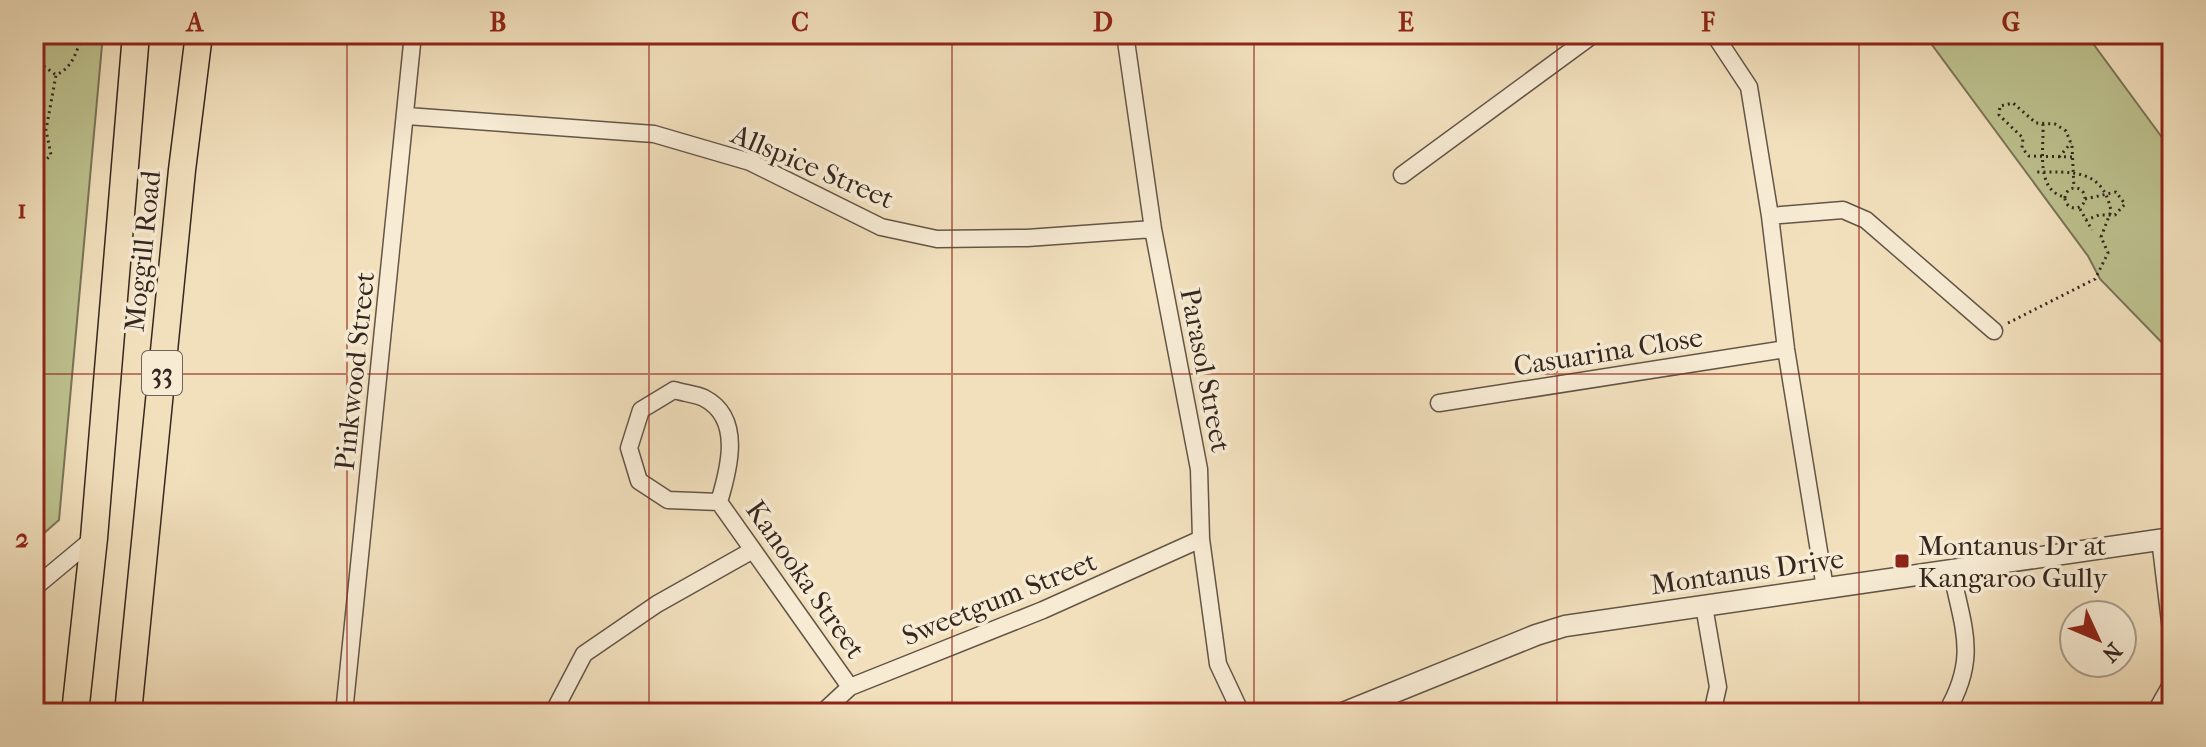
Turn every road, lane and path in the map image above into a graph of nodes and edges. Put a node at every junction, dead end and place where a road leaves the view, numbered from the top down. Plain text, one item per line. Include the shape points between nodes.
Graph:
1 (43, 34) edge
2 (84, 34) edge
3 (136, 34) edge
4 (199, 34) edge
5 (413, 34) edge
6 (1125, 34) edge
7 (1594, 34) edge
8 (1714, 34) edge
9 (34, 48) edge
10 (34, 59) edge
11 (56, 75) junction
12 (407, 116) junction
13 (2043, 123) junction
14 (2071, 143) junction
15 (2044, 157) junction
16 (2059, 157) junction
17 (2072, 157) junction
18 (34, 171) edge
19 (2035, 172) dead end
20 (2044, 172) junction
21 (2073, 172) junction
22 (1402, 175) dead end
23 (2074, 188) junction
24 (2106, 193) junction
25 (2065, 197) junction
26 (2085, 199) junction
27 (2079, 207) junction
28 (2110, 215) junction
29 (1770, 216) junction
30 (2086, 220) junction
31 (1153, 229) junction
32 (2092, 230) dead end
33 (1994, 331) joint
34 (1786, 349) junction
35 (1439, 403) dead end
36 (719, 502) junction
37 (94, 538) junction
38 (2166, 538) edge
39 (1201, 539) junction
40 (753, 550) junction
41 (1951, 569) junction
42 (34, 588) edge
43 (1825, 588) junction
44 (1704, 606) junction
45 (2172, 638) edge
46 (2172, 683) edge
47 (850, 687) junction
48 (1381, 706) edge
49 (75, 713) edge
50 (128, 713) edge
51 (344, 713) edge
52 (553, 713) edge
53 (822, 713) edge
54 (1241, 713) edge
55 (1343, 713) edge
56 (1712, 713) edge
57 (1946, 713) edge
58 (2155, 713) edge

1 - 9 path
2 - 11 path via 66,71
3 - 37 main road, Moggill Road / 33
4 - 50 main road, Moggill Road / 33
5 - 12 street, Pinkwood Street
6 - 31 street, Parasol Street
7 - 22 street
8 - 29 street via 1749,87
10 - 11 path
11 - 18 path via 46,130 51,155
12 - 31 street, Allspice Street via 654,134 750,162 881,227 937,239
12 - 51 street, Pinkwood Street
13 - 14 path via 2061,127
13 - 15 path
13 - 15 path via 2028,119 2013,103 2000,106 2002,118 2023,138 2025,152
14 - 16 path
14 - 17 path
15 - 16 path
15 - 20 path
16 - 17 path
17 - 21 path
19 - 20 path
20 - 21 path
20 - 25 path via 2047,187
21 - 23 path
21 - 24 path via 2094,178
23 - 25 path
23 - 26 path
24 - 26 path
24 - 28 path
24 - 28 path via 2116,192 2124,199 2120,213
25 - 27 path via 2069,206
26 - 27 path
27 - 30 path
28 - 30 path
28 - 33 path via 2101,237 2106,263 2095,279
29 - 33 street via 1843,210 1866,220
29 - 34 street
30 - 32 path
31 - 39 street, Parasol Street via 1199,469
34 - 35 street, Casuarina Close
34 - 43 street
36 - 36 street, Kanooka Street via 668,500 639,481 629,448 641,410 674,390 705,398 725,418 732,460
36 - 40 street, Kanooka Street
37 - 42 street
37 - 49 main road, Moggill Road / 33
38 - 41 street, Montanus Drive
38 - 45 street
39 - 47 street, Sweetgum Street via 1043,610
39 - 54 street, Parasol Street via 1218,664
40 - 47 street, Kanooka Street
40 - 52 street via 657,604 584,654
41 - 43 street, Montanus Drive
41 - 57 street via 1968,656 1963,685
43 - 44 street, Montanus Drive
44 - 48 street, Montanus Drive via 1551,630
44 - 56 street via 1718,687
46 - 58 street
47 - 53 street, Sweetgum Street
48 - 55 street, Montanus Drive

